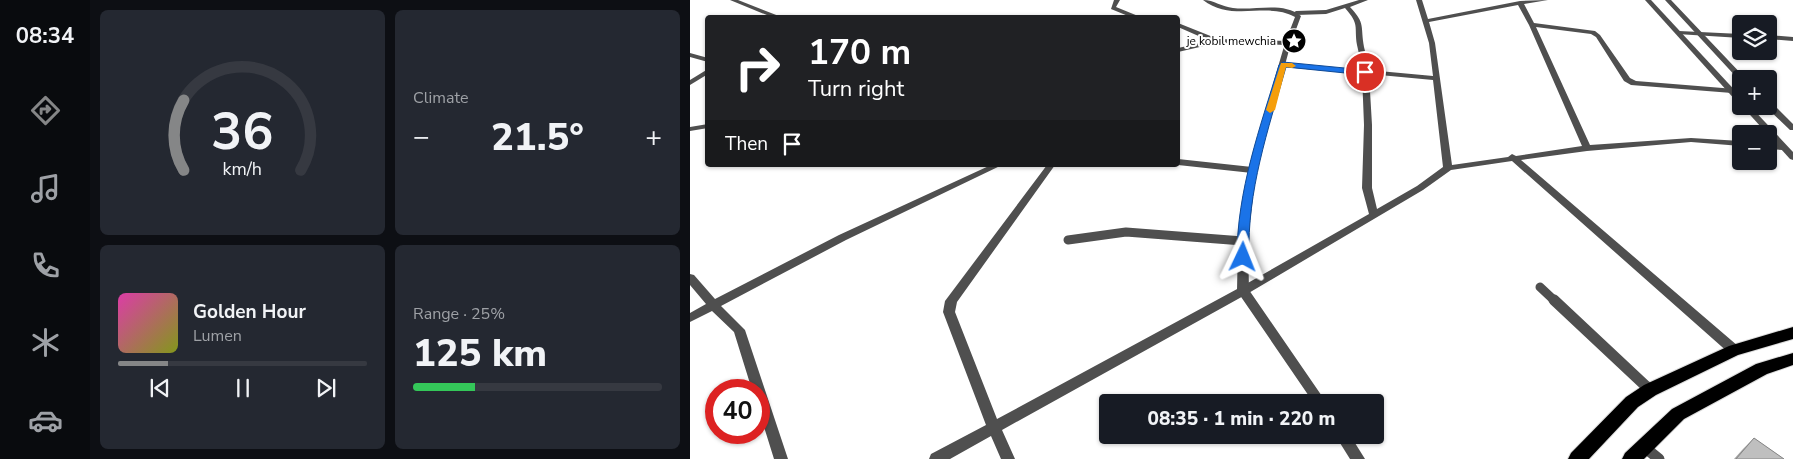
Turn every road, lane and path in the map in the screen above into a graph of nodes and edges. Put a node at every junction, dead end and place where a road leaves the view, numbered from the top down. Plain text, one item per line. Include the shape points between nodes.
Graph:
1 (732, 0) edge
2 (1117, 0) edge
3 (1206, 0) edge
4 (1365, 0) edge
5 (1419, 0) edge
6 (1545, 0) edge
7 (1648, 0) edge
8 (1668, 0) edge
9 (1520, 3) junction
10 (1346, 6) junction
11 (1296, 13) junction
12 (773, 15) edge
13 (1132, 15) edge
14 (1427, 21) junction
15 (1532, 25) junction
16 (1180, 26) edge
17 (1679, 33) junction
18 (1699, 34) junction
19 (1732, 36) edge
20 (1777, 38) edge
21 (1793, 39) edge
22 (1217, 41) junction
23 (1288, 43) junction
24 (1180, 50) edge
25 (690, 55) edge
26 (705, 59) edge
27 (1283, 65) junction
28 (1734, 70) edge
29 (1365, 72) junction
30 (705, 73) edge
31 (1435, 78) junction
32 (690, 83) edge
33 (1732, 91) joint
34 (1777, 113) edge
35 (1754, 115) edge
36 (705, 126) edge
37 (1793, 128) edge
38 (690, 129) edge
39 (1732, 144) edge
40 (1777, 146) edge
41 (1783, 146) junction
42 (1587, 148) junction
43 (1512, 157) junction
44 (1793, 157) edge
45 (1180, 162) edge
46 (993, 167) edge
47 (1050, 167) edge
48 (1448, 168) junction
49 (1252, 170) junction
50 (1373, 213) junction
51 (1068, 240) dead end
52 (1243, 241) junction
53 (690, 278) edge
54 (1540, 287) dead end
55 (1244, 291) junction
56 (713, 305) junction
57 (690, 318) edge
58 (1793, 333) edge
59 (1734, 350) junction
60 (1793, 359) edge
61 (1650, 390) junction
62 (1315, 394) edge
63 (993, 426) junction
64 (1348, 444) edge
65 (1643, 446) junction
66 (781, 459) edge
67 (936, 459) edge
68 (1008, 459) edge
69 (1358, 459) edge
70 (1577, 459) edge
71 (1631, 459) edge
72 (1659, 459) edge

1 - 12 street
2 - 13 street via 1113,8
3 - 11 street via 1232,10
4 - 10 street
5 - 14 street
6 - 9 street
7 - 17 street
8 - 18 street
9 - 14 street
9 - 15 street
10 - 11 street via 1326,12
10 - 29 street via 1360,25
11 - 23 street via 1298,16
14 - 31 street
15 - 33 street via 1593,32 1627,79 1634,83
15 - 42 street
16 - 22 street
17 - 18 street
17 - 33 street
18 - 19 street
18 - 28 street
20 - 21 street
22 - 23 street
22 - 24 street
23 - 27 street
25 - 26 street
27 - 29 street
27 - 49 street
29 - 31 street
29 - 50 street via 1367,188
30 - 32 street
31 - 48 street
34 - 37 street
35 - 41 street
36 - 38 street
39 - 42 street via 1673,141
40 - 41 street
41 - 44 street
42 - 43 street
43 - 48 street
43 - 59 street
45 - 49 street
46 - 56 street
47 - 63 street via 951,301 949,312
48 - 50 street via 1420,188
49 - 52 street
50 - 55 street
51 - 52 lane via 1126,232
52 - 55 street
53 - 56 street
54 - 61 lane
55 - 62 street
55 - 63 street
56 - 57 street
56 - 66 street via 739,330
58 - 59 main road
59 - 61 main road
60 - 65 main road via 1762,369 1678,414
61 - 70 main road via 1632,402
63 - 67 street
63 - 68 street
64 - 69 street
65 - 71 main road
65 - 72 lane

